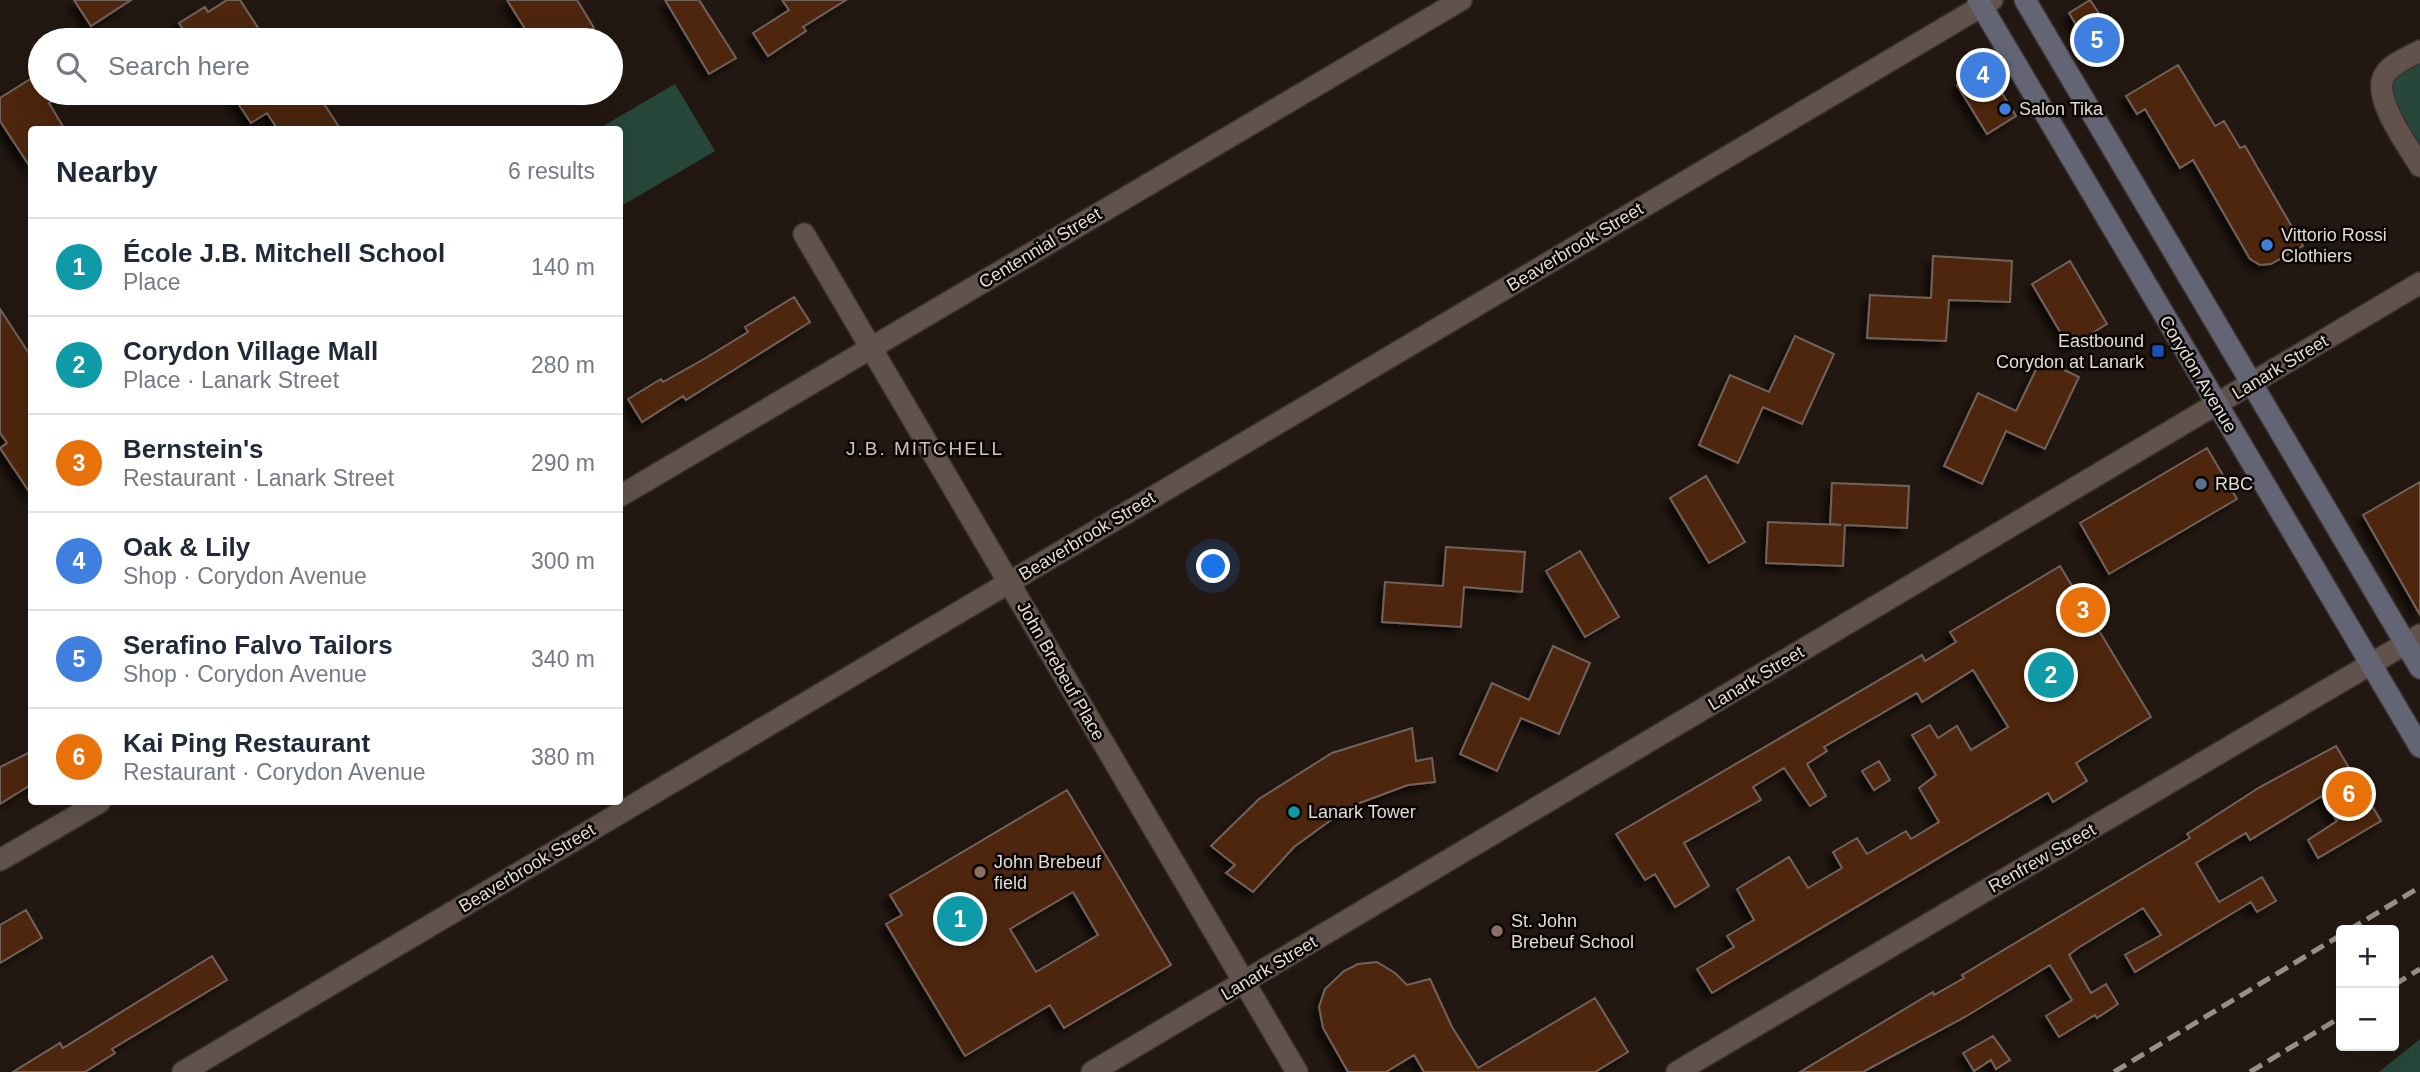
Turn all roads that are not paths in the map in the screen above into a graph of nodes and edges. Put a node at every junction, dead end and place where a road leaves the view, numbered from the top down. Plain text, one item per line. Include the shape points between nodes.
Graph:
1 (1461, 0) edge
2 (2025, 0) edge
3 (1984, 2) edge
4 (2420, 51) edge
5 (2420, 166) edge
6 (804, 234) dead end
7 (2420, 283) edge
8 (873, 347) junction
9 (2252, 383) junction
10 (2216, 406) junction
11 (623, 494) edge
12 (1009, 582) junction
13 (2413, 639) edge
14 (2370, 663) junction
15 (2420, 668) edge
16 (2420, 747) edge
17 (95, 805) edge
18 (0, 860) edge
19 (1244, 982) junction
20 (183, 1072) edge
21 (1092, 1072) edge
22 (1297, 1072) edge
23 (1677, 1072) edge

1 - 8 street, Centennial Street
2 - 9 main road
3 - 10 main road, Corydon Avenue
3 - 12 street, Beaverbrook Street
4 - 5 street via 2384,76 2382,90 2388,111
6 - 8 street, John Brebeuf Place
7 - 9 street, Lanark Street
8 - 11 street, Centennial Street
8 - 12 street, John Brebeuf Place
9 - 10 street, Lanark Street
9 - 13 main road
10 - 14 main road, Corydon Avenue
10 - 19 street, Lanark Street
12 - 19 street, John Brebeuf Place
12 - 20 street, Beaverbrook Street
13 - 14 street, Renfrew Street
13 - 15 main road
14 - 16 main road, Corydon Avenue
14 - 23 street, Renfrew Street
17 - 18 street
19 - 21 street, Lanark Street
19 - 22 street, John Brebeuf Place

